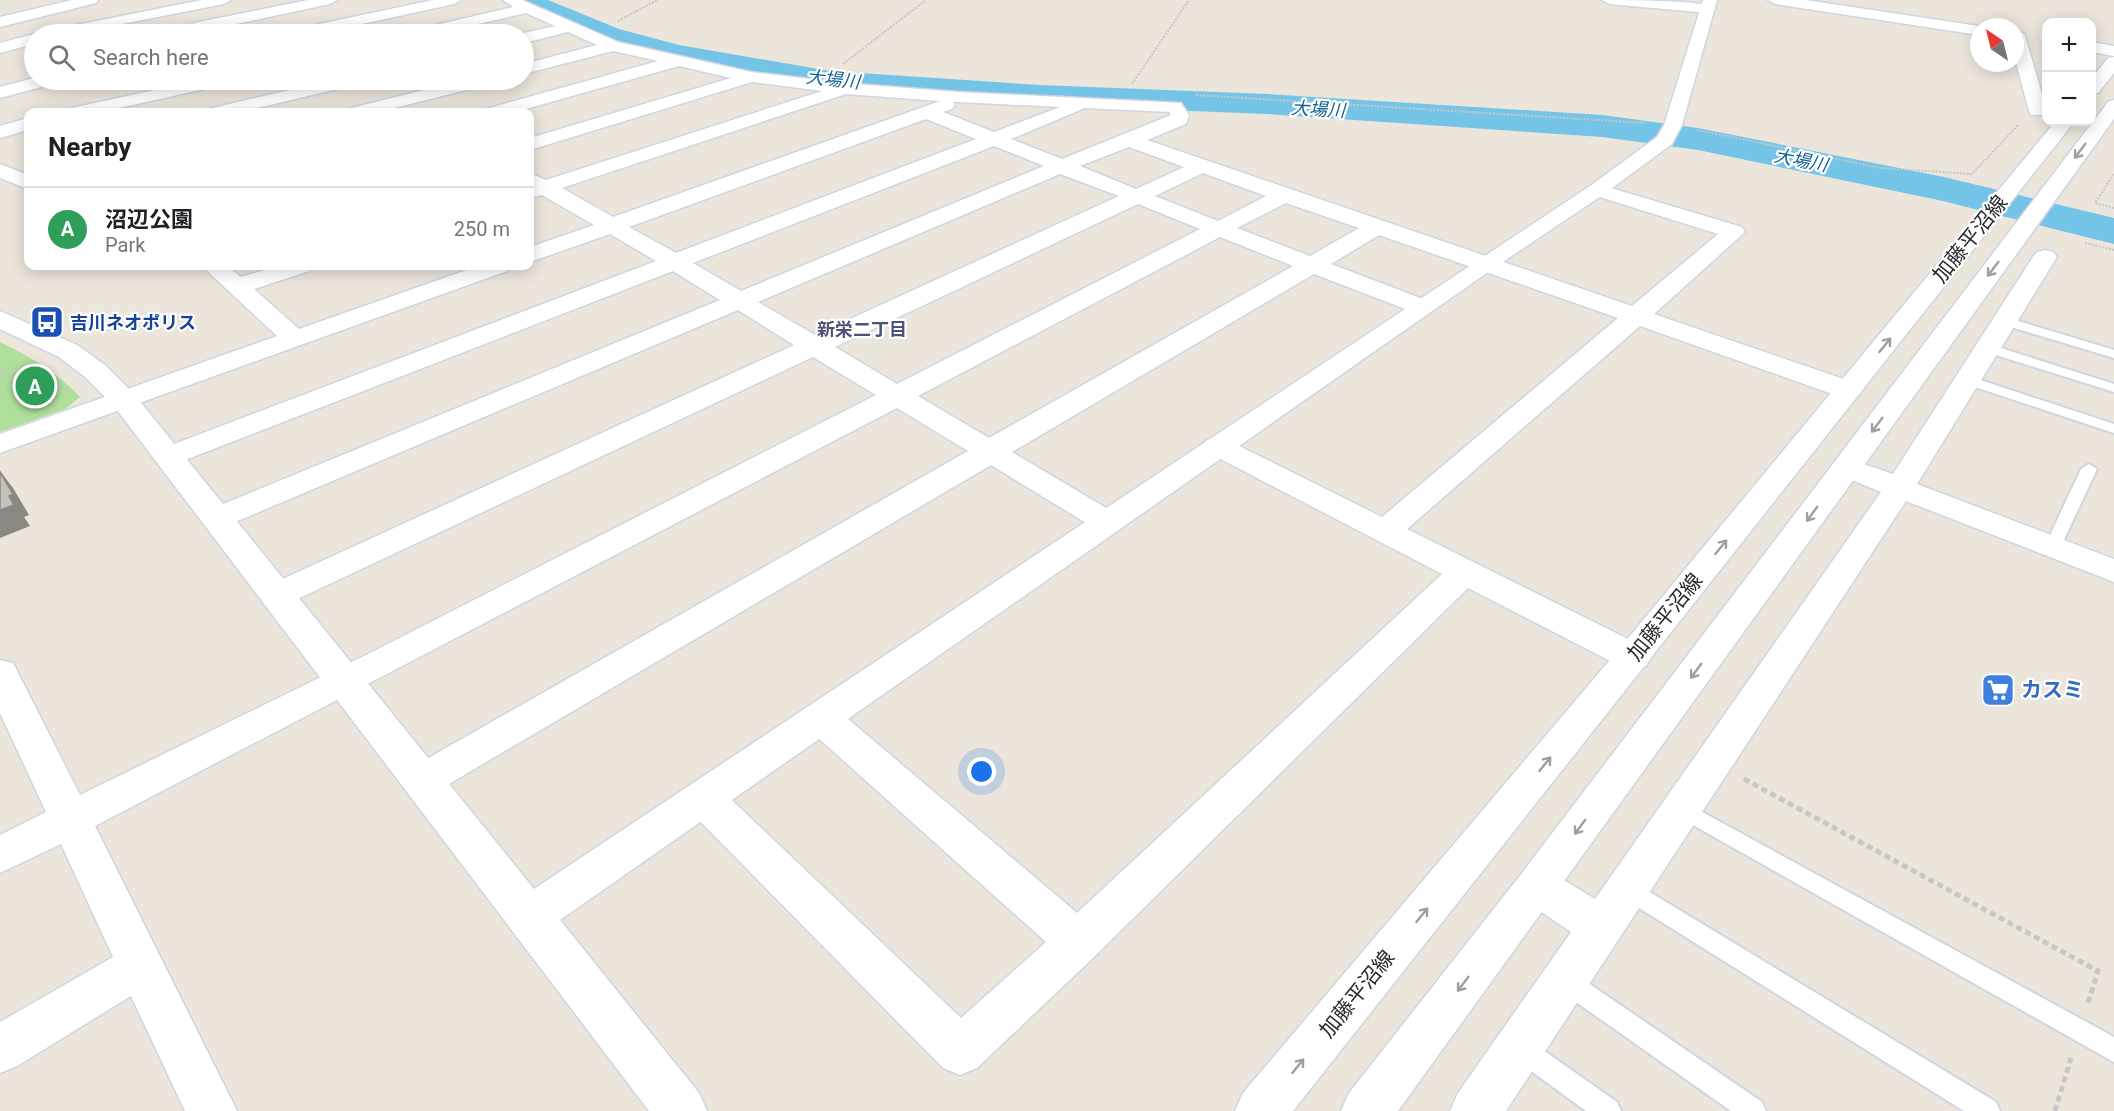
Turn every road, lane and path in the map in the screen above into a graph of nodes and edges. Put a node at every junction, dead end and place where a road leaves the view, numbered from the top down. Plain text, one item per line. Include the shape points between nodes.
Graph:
1 (91, 0) edge
2 (189, 0) edge
3 (224, 0) edge
4 (330, 0) edge
5 (454, 0) edge
6 (510, 0) edge
7 (657, 0) edge
8 (926, 0) edge
9 (1189, 0) edge
10 (1609, 0) edge
11 (1775, 0) edge
12 (1892, 0) edge
13 (1709, 4) edge
14 (528, 9) junction
15 (1869, 13) junction
16 (251, 16) junction
17 (137, 17) junction
18 (0, 22) edge
19 (94, 24) edge
20 (122, 24) edge
21 (213, 24) edge
22 (264, 24) edge
23 (342, 24) edge
24 (461, 24) edge
25 (569, 27) junction
26 (620, 28) dead end
27 (1970, 29) edge
28 (534, 36) edge
29 (2024, 37) edge
30 (2037, 39) dead end
31 (24, 42) edge
32 (613, 46) junction
33 (0, 48) edge
34 (2096, 48) edge
35 (2114, 51) edge
36 (679, 60) junction
37 (2114, 62) edge
38 (534, 66) edge
39 (2023, 72) edge
40 (751, 77) junction
41 (842, 77) junction
42 (2096, 83) edge
43 (24, 86) edge
44 (1142, 87) dead end
45 (177, 90) edge
46 (334, 90) edge
47 (376, 90) edge
48 (445, 90) edge
49 (0, 93) edge
50 (1192, 94) dead end
51 (958, 97) junction
52 (398, 102) junction
53 (1081, 103) junction
54 (2114, 106) edge
55 (97, 108) edge
56 (240, 108) edge
57 (374, 108) edge
58 (408, 108) edge
59 (510, 108) edge
60 (926, 112) junction
61 (2031, 115) joint
62 (24, 125) edge
63 (2062, 126) edge
64 (0, 132) edge
65 (1669, 133) junction
66 (995, 140) junction
67 (1129, 140) junction
68 (534, 143) edge
69 (1063, 166) junction
70 (1200, 167) junction
71 (0, 170) edge
72 (2114, 174) edge
73 (24, 181) edge
74 (534, 186) edge
75 (1597, 190) junction
76 (1138, 195) junction
77 (1284, 195) junction
78 (2114, 208) edge
79 (609, 226) junction
80 (1376, 228) junction
81 (1219, 229) junction
82 (2085, 243) dead end
83 (2114, 250) edge
84 (534, 254) edge
85 (2045, 257) dead end
86 (675, 262) junction
87 (1314, 264) junction
88 (1483, 265) junction
89 (219, 270) edge
90 (289, 270) edge
91 (488, 270) edge
92 (237, 286) junction
93 (739, 301) junction
94 (1422, 307) junction
95 (1638, 315) junction
96 (0, 319) edge
97 (1997, 335) junction
98 (294, 338) junction
99 (814, 346) junction
100 (2114, 354) edge
101 (0, 370) edge
102 (1968, 381) junction
103 (2114, 388) edge
104 (1848, 390) junction
105 (77, 393) dead end
106 (897, 396) junction
107 (124, 400) junction
108 (2114, 429) edge
109 (0, 444) edge
110 (1217, 446) junction
111 (992, 453) junction
112 (169, 456) junction
113 (1846, 467) junction
114 (2089, 469) dead end
115 (1900, 487) junction
116 (217, 518) junction
117 (1107, 522) junction
118 (1386, 530) junction
119 (2054, 546) junction
120 (1466, 571) junction
121 (2114, 571) edge
122 (277, 595) junction
123 (1633, 657) junction
124 (345, 679) junction
125 (5, 692) edge
126 (821, 718) junction
127 (1714, 763) junction
128 (423, 780) junction
129 (703, 798) junction
130 (1682, 809) junction
131 (69, 819) junction
132 (0, 855) edge
133 (1537, 886) junction
134 (1628, 889) junction
135 (530, 916) junction
136 (1601, 927) junction
137 (1078, 942) junction
138 (142, 965) junction
139 (1565, 981) junction
140 (2085, 1014) dead end
141 (2075, 1046) dead end
142 (1520, 1048) junction
143 (0, 1049) edge
144 (2114, 1050) edge
145 (211, 1111) edge
146 (681, 1111) edge
147 (1261, 1111) edge
148 (1367, 1111) edge
149 (1476, 1111) edge
150 (1608, 1111) edge
151 (1753, 1111) edge
152 (1987, 1111) edge
153 (2055, 1111) edge

1 - 18 street
2 - 17 street
3 - 16 street
3 - 17 street
4 - 16 street
5 - 23 street
6 - 14 street
7 - 26 path via 618,21
8 - 41 path
9 - 44 path via 1132,85
10 - 13 street
11 - 15 street
12 - 15 street
13 - 65 street
14 - 24 street
14 - 25 street
15 - 27 street
16 - 21 street
16 - 22 street
17 - 19 street
17 - 20 street
25 - 28 street
25 - 32 street
29 - 30 street
31 - 33 street
32 - 36 street
32 - 38 street
34 - 35 street
36 - 40 street
36 - 59 street
37 - 42 street
39 - 61 street
40 - 41 street
40 - 68 street
41 - 51 street
41 - 74 street via 838,92
43 - 49 street
45 - 55 street
46 - 56 street
47 - 52 street
48 - 52 street
50 - 65 path via 1571,117
51 - 53 street
51 - 60 street
52 - 57 street
52 - 58 street
53 - 66 street
53 - 67 street via 1175,107 1180,115 1179,120
54 -> 113 street, 加藤平沼線
60 - 66 street
60 - 79 street
61 - 65 path via 1972,174 1880,168
62 - 64 street
104 -> 63 street, 加藤平沼線
65 - 75 street
66 - 69 street
66 - 86 street
67 - 69 street
67 - 70 street
69 - 76 street
69 - 93 street
70 - 76 street
70 - 77 street
71 - 73 street
72 - 78 path via 2095,203
74 - 79 street
75 - 88 street
75 - 95 street via 1734,232
76 - 81 street
76 - 99 street
77 - 80 street
77 - 81 street
79 - 84 street
79 - 86 street
80 - 87 street
80 - 88 street
81 - 87 street
81 - 106 street
82 - 83 path
85 - 97 street
86 - 93 street
86 - 112 street
87 - 94 street
87 - 111 street
88 - 94 street
88 - 95 street
89 - 92 street
90 - 92 street
91 - 98 street
92 - 98 street
93 - 99 street
93 - 116 street
94 - 110 street
95 - 104 street
95 - 118 street
96 - 107 street via 68,351
97 - 100 lane
97 - 102 street
97 - 103 lane
98 - 107 street
99 - 106 street
99 - 122 street
101 - 105 path
102 - 108 lane
102 - 115 street
123 -> 104 street, 加藤平沼線
106 - 111 street
106 - 124 street
107 - 109 street
107 - 112 street
110 - 117 street
110 - 118 street
111 - 117 street
111 - 128 street
112 - 116 street
113 - 115 street
113 -> 133 street, 加藤平沼線
114 - 119 lane
115 - 119 street
115 - 127 street
116 - 122 street
117 - 126 street
118 - 120 street
119 - 121 street
120 - 123 street
120 - 137 street
122 - 124 street
147 -> 123 street, 加藤平沼線
124 - 128 street
124 - 131 street
125 - 131 street
126 - 129 street
126 - 137 street
127 - 130 street
127 - 140 path via 2098,971
128 - 135 street
129 - 135 street
129 - 137 street via 960,1052
130 - 134 street
130 - 144 lane
131 - 132 street
131 - 138 street
133 - 136 street
133 -> 148 street, 加藤平沼線
134 - 136 street
134 - 152 lane
135 - 146 street
136 - 139 street
138 - 143 street
138 - 145 street
139 - 142 street
139 - 151 lane
141 - 153 path
142 - 149 street
142 - 150 lane

